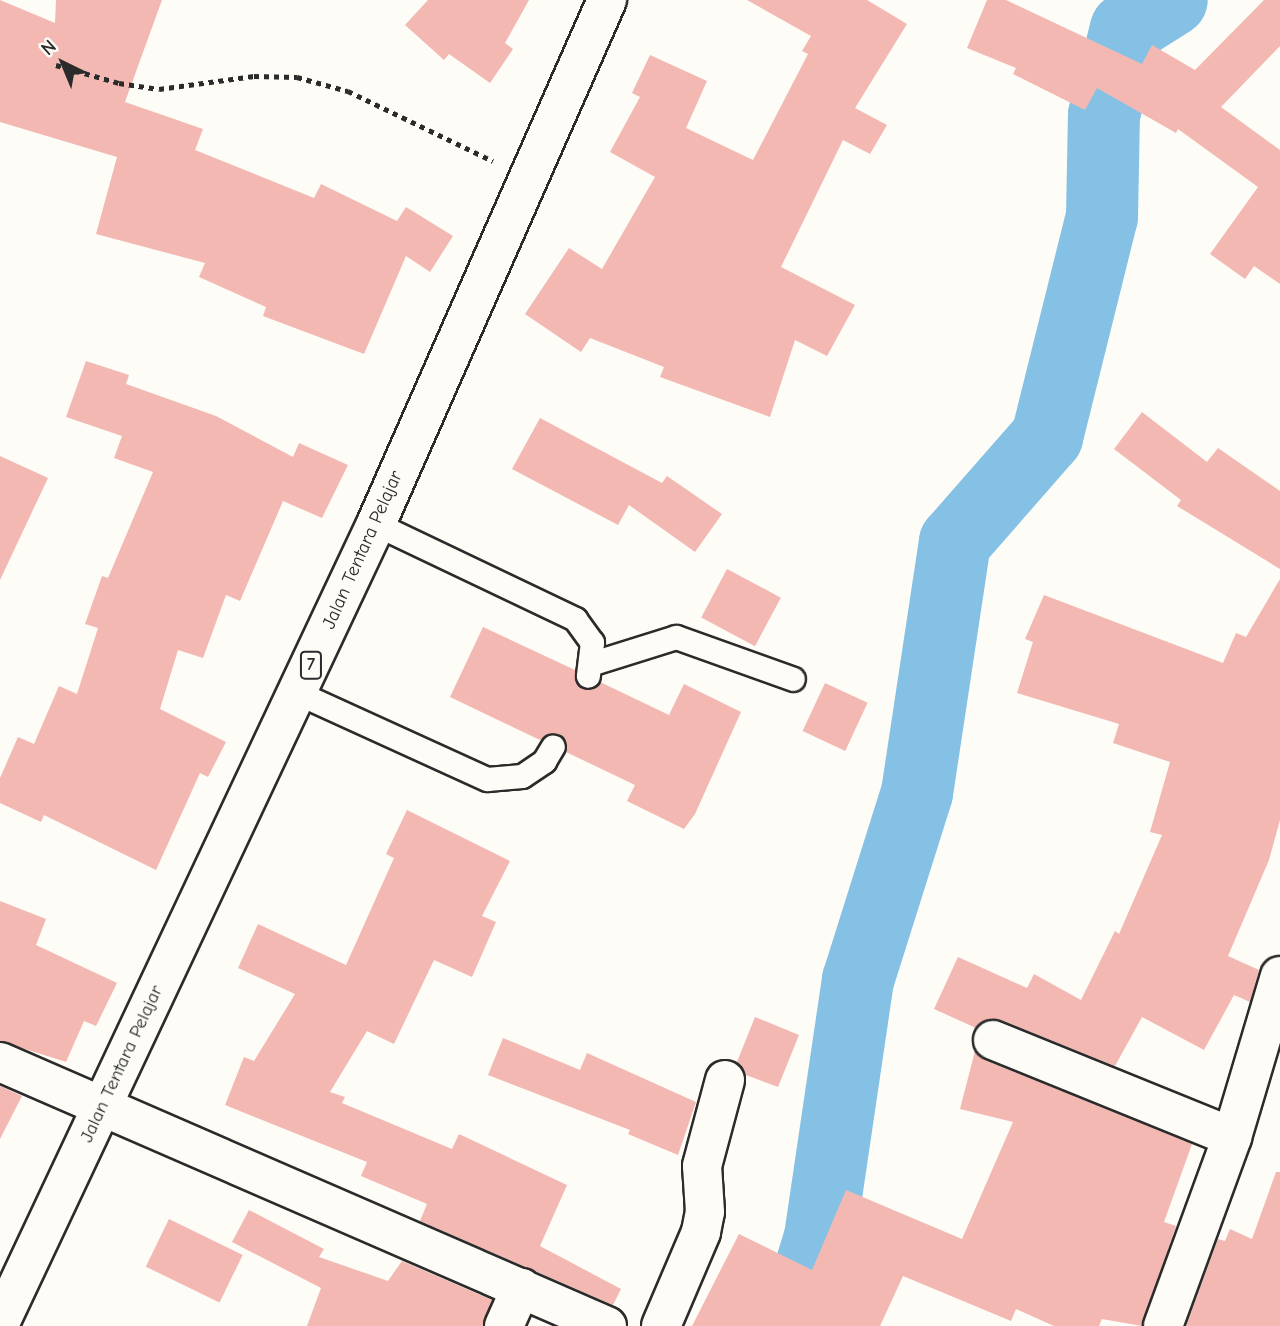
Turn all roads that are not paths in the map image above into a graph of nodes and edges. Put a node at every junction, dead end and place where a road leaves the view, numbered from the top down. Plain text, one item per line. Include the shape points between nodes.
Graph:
1 (607, 0) edge
2 (376, 524) junction
3 (793, 679) dead end
4 (298, 693) junction
5 (553, 746) dead end
6 (1280, 976) edge
7 (993, 1040) dead end
8 (0, 1062) edge
9 (725, 1080) dead end
10 (103, 1104) junction
11 (1232, 1138) junction
12 (521, 1288) junction
13 (0, 1324) edge
14 (504, 1326) edge
15 (607, 1326) edge
16 (661, 1326) edge
17 (1163, 1326) edge

1 - 2 main road, Jalan Tentara Pelajar / 7
2 - 3 lane via 575,619 592,642 591,670 676,637
2 - 4 main road, Jalan Tentara Pelajar / 7
4 - 5 lane via 487,779 522,776 544,761
4 - 10 main road, Jalan Tentara Pelajar / 7
6 - 11 main road
7 - 11 main road
8 - 10 main road
9 - 16 main road via 702,1166 705,1212 701,1232
10 - 12 main road
10 - 13 main road, Jalan Tentara Pelajar / 7
11 - 17 main road
12 - 14 main road
12 - 15 main road

